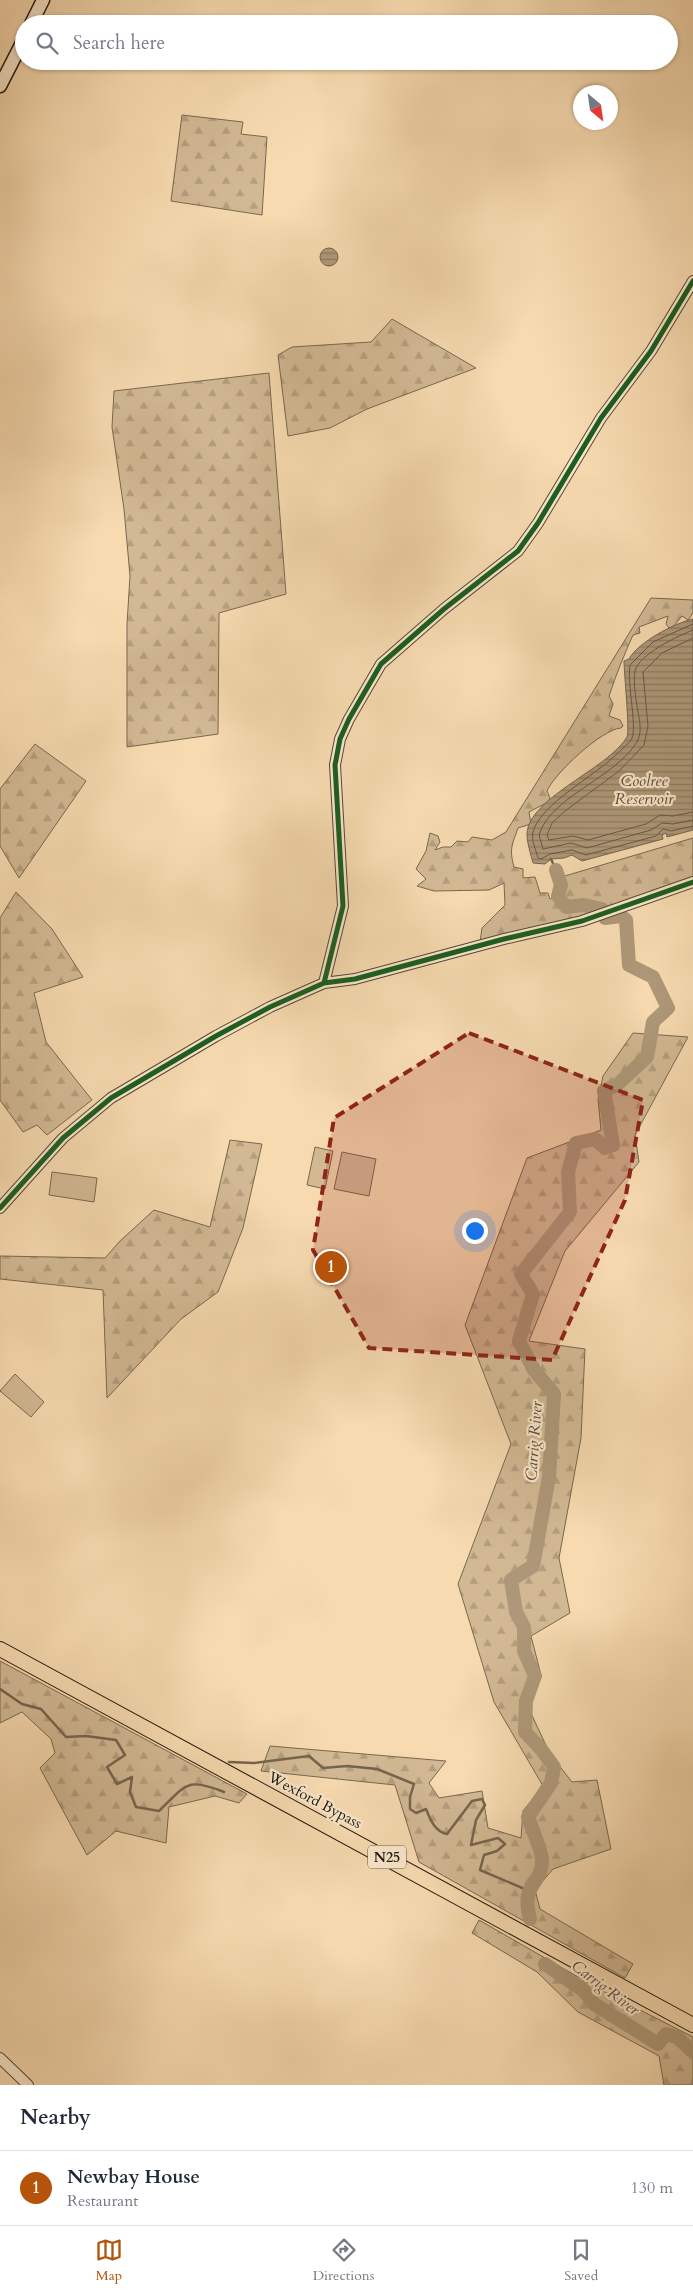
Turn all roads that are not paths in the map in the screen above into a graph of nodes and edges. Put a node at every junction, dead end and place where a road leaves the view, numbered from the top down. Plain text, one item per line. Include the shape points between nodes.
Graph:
1 (43, 0) edge
2 (36, 15) edge
3 (15, 57) edge
4 (0, 86) edge
5 (693, 281) edge
6 (693, 882) edge
7 (324, 983) junction
8 (0, 1208) edge
9 (0, 1649) edge
10 (693, 2025) edge
11 (0, 2058) edge
12 (28, 2085) edge

1 - 2 main road
3 - 4 main road
5 - 7 street via 651,351 601,418 518,551 381,664 349,719 340,738 335,765 343,906
6 - 7 street via 582,921 355,980
7 - 8 street via 223,1032 111,1098 63,1138
9 - 10 highway, Wexford Bypass / N25
11 - 12 street

